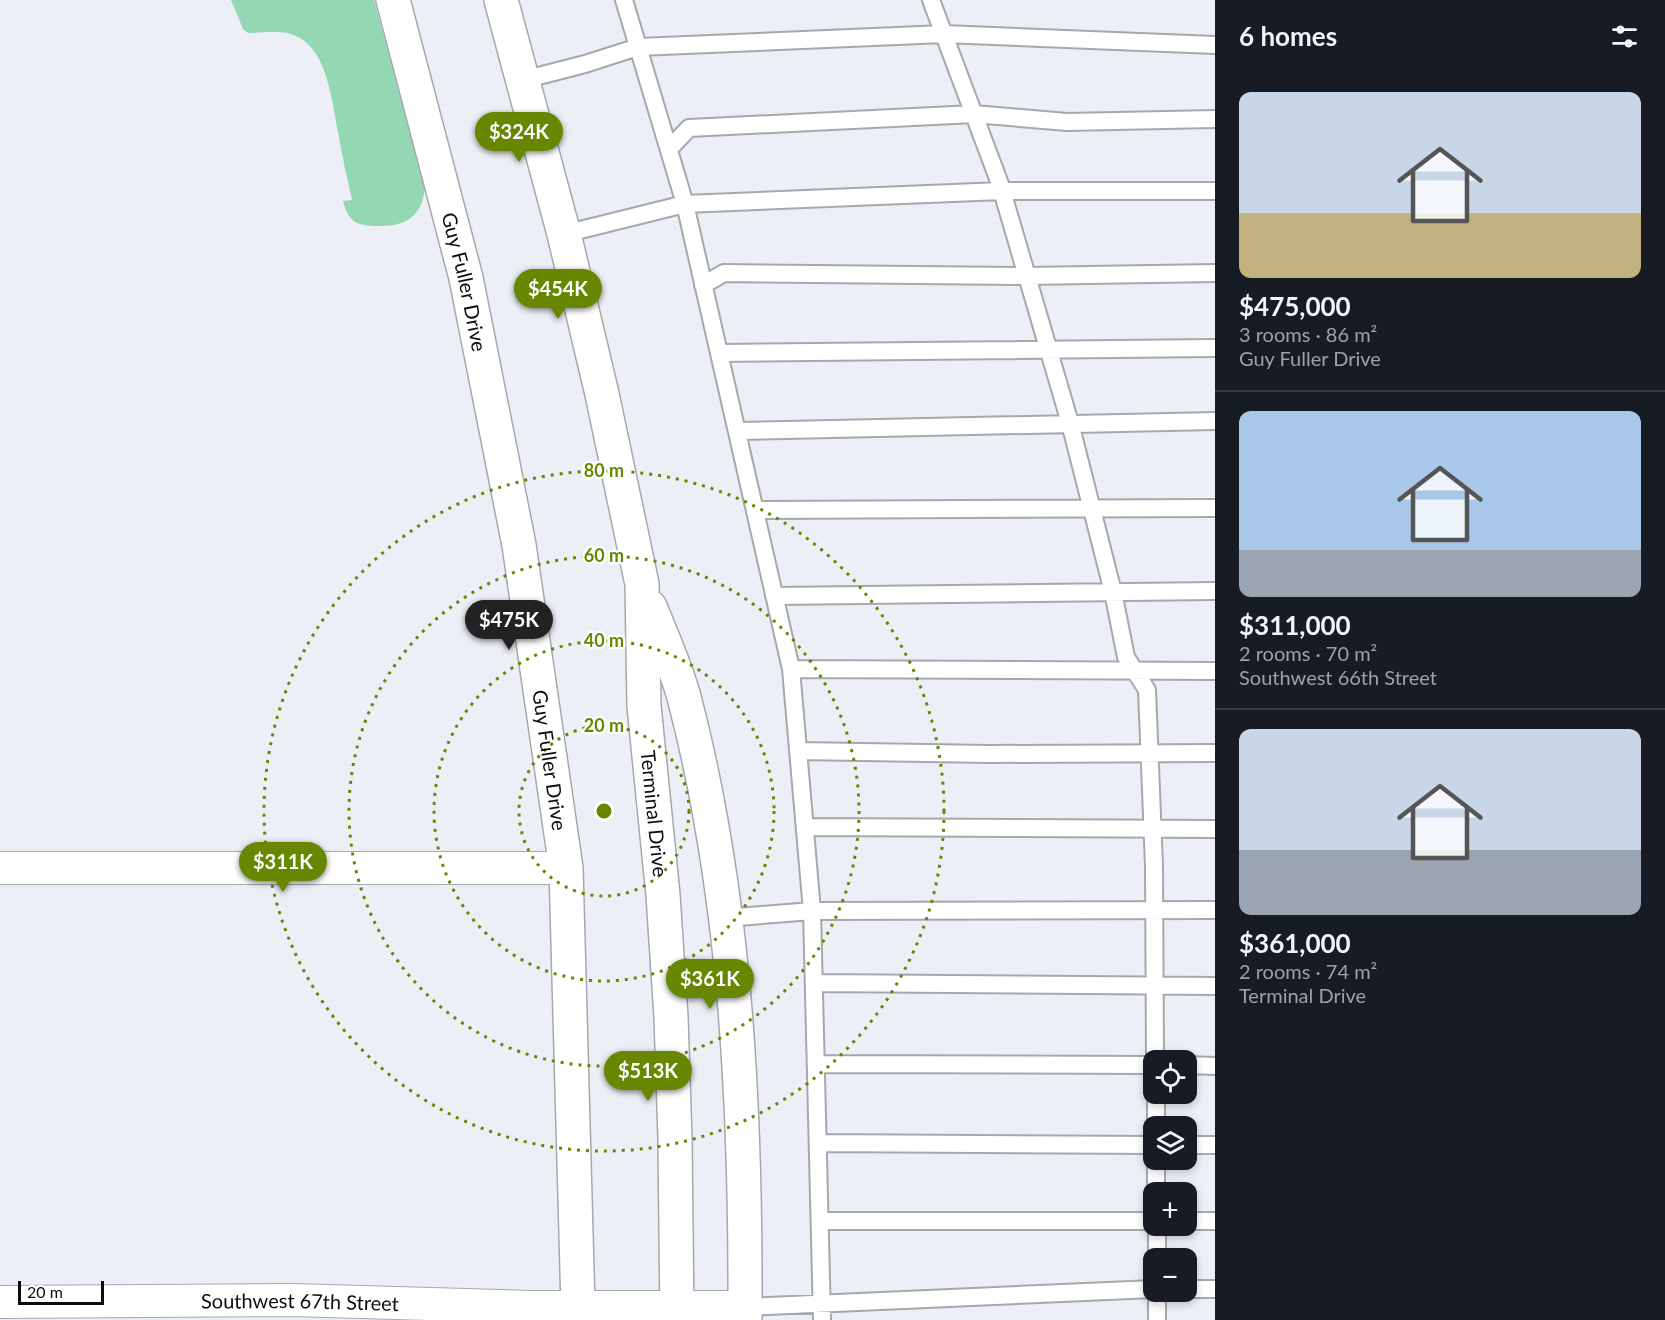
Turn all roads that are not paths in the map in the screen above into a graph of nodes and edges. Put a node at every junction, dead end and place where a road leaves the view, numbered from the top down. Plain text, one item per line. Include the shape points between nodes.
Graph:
1 (393, 0) edge
2 (501, 0) edge
3 (624, 0) edge
4 (931, 0) edge
5 (944, 34) junction
6 (1215, 45) edge
7 (638, 47) junction
8 (524, 80) junction
9 (974, 114) junction
10 (1215, 120) edge
11 (669, 149) junction
12 (1002, 191) junction
13 (1215, 191) edge
14 (685, 204) junction
15 (564, 234) junction
16 (1215, 273) edge
17 (1027, 276) junction
18 (703, 285) junction
19 (1215, 348) edge
20 (1048, 349) junction
21 (719, 353) junction
22 (1215, 421) edge
23 (1070, 423) junction
24 (736, 431) junction
25 (1215, 508) edge
26 (1092, 509) junction
27 (755, 510) junction
28 (642, 584) junction
29 (1215, 591) edge
30 (1113, 592) junction
31 (774, 596) junction
32 (791, 669) junction
33 (1215, 671) edge
34 (1136, 672) junction
35 (798, 751) junction
36 (1215, 753) edge
37 (1150, 755) junction
38 (805, 827) junction
39 (1153, 828) junction
40 (1215, 829) edge
41 (0, 868) edge
42 (566, 868) junction
43 (1154, 910) junction
44 (1215, 910) edge
45 (812, 911) junction
46 (725, 918) junction
47 (814, 983) junction
48 (1155, 985) junction
49 (1215, 986) edge
50 (1155, 1050) edge
51 (816, 1064) junction
52 (1143, 1065) edge
53 (1197, 1065) edge
54 (1215, 1065) edge
55 (818, 1143) junction
56 (1143, 1145) edge
57 (1197, 1145) edge
58 (1215, 1145) edge
59 (820, 1221) junction
60 (1143, 1221) edge
61 (1197, 1221) edge
62 (1215, 1221) edge
63 (1197, 1289) edge
64 (1215, 1289) edge
65 (1143, 1291) edge
66 (0, 1302) edge
67 (1156, 1302) edge
68 (292, 1310) edge
69 (822, 1312) edge
70 (580, 1314) edge
71 (677, 1314) edge
72 (745, 1314) edge
73 (1157, 1320) edge

1 - 42 main road, Guy Fuller Drive via 466,278 519,545
2 - 8 main road, Terminal Drive
3 - 7 lane
4 - 5 lane
5 - 6 lane
5 - 7 lane
5 - 9 lane
7 - 8 lane
7 - 11 lane
8 - 15 main road, Terminal Drive
9 - 10 lane via 1066,122
9 - 11 lane via 689,128
9 - 12 lane
11 - 14 lane
12 - 13 lane
12 - 14 lane
12 - 17 lane
14 - 15 lane
14 - 18 lane
15 - 28 main road, Terminal Drive
16 - 17 lane
17 - 18 lane via 724,273
17 - 20 lane
18 - 21 lane
19 - 20 lane
20 - 21 lane
20 - 23 lane
21 - 24 lane
22 - 23 lane
23 - 24 lane
23 - 26 lane
24 - 27 lane
25 - 26 lane
26 - 27 lane
26 - 30 lane
27 - 31 lane
28 - 46 main road via 685,699 709,813
28 - 71 main road, Terminal Drive via 644,706 671,1017
29 - 30 lane
30 - 31 lane
30 - 34 lane via 1126,657
31 - 32 lane
32 - 34 lane
32 - 35 lane
33 - 34 lane
34 - 37 lane via 1147,690
35 - 37 lane
35 - 38 lane
36 - 37 lane
37 - 39 lane
38 - 39 lane
38 - 45 lane
39 - 40 lane
39 - 43 lane
41 - 42 street
42 - 70 main road, Guy Fuller Drive
43 - 44 lane
43 - 45 lane
43 - 48 lane
45 - 46 lane
45 - 47 lane
46 - 72 main road via 743,1130
47 - 48 lane
47 - 51 lane
48 - 49 lane
48 - 50 lane
51 - 52 lane
51 - 55 lane
53 - 54 lane
55 - 56 lane
55 - 59 lane
57 - 58 lane
59 - 60 lane
59 - 69 lane
61 - 62 lane
63 - 64 lane
65 - 69 lane
66 - 68 street, Southwest 67th Street
67 - 73 lane
68 - 70 street, Southwest 67th Street
69 - 72 lane
70 - 71 street, Southwest 67th Street
71 - 72 street, Southwest 67th Street

